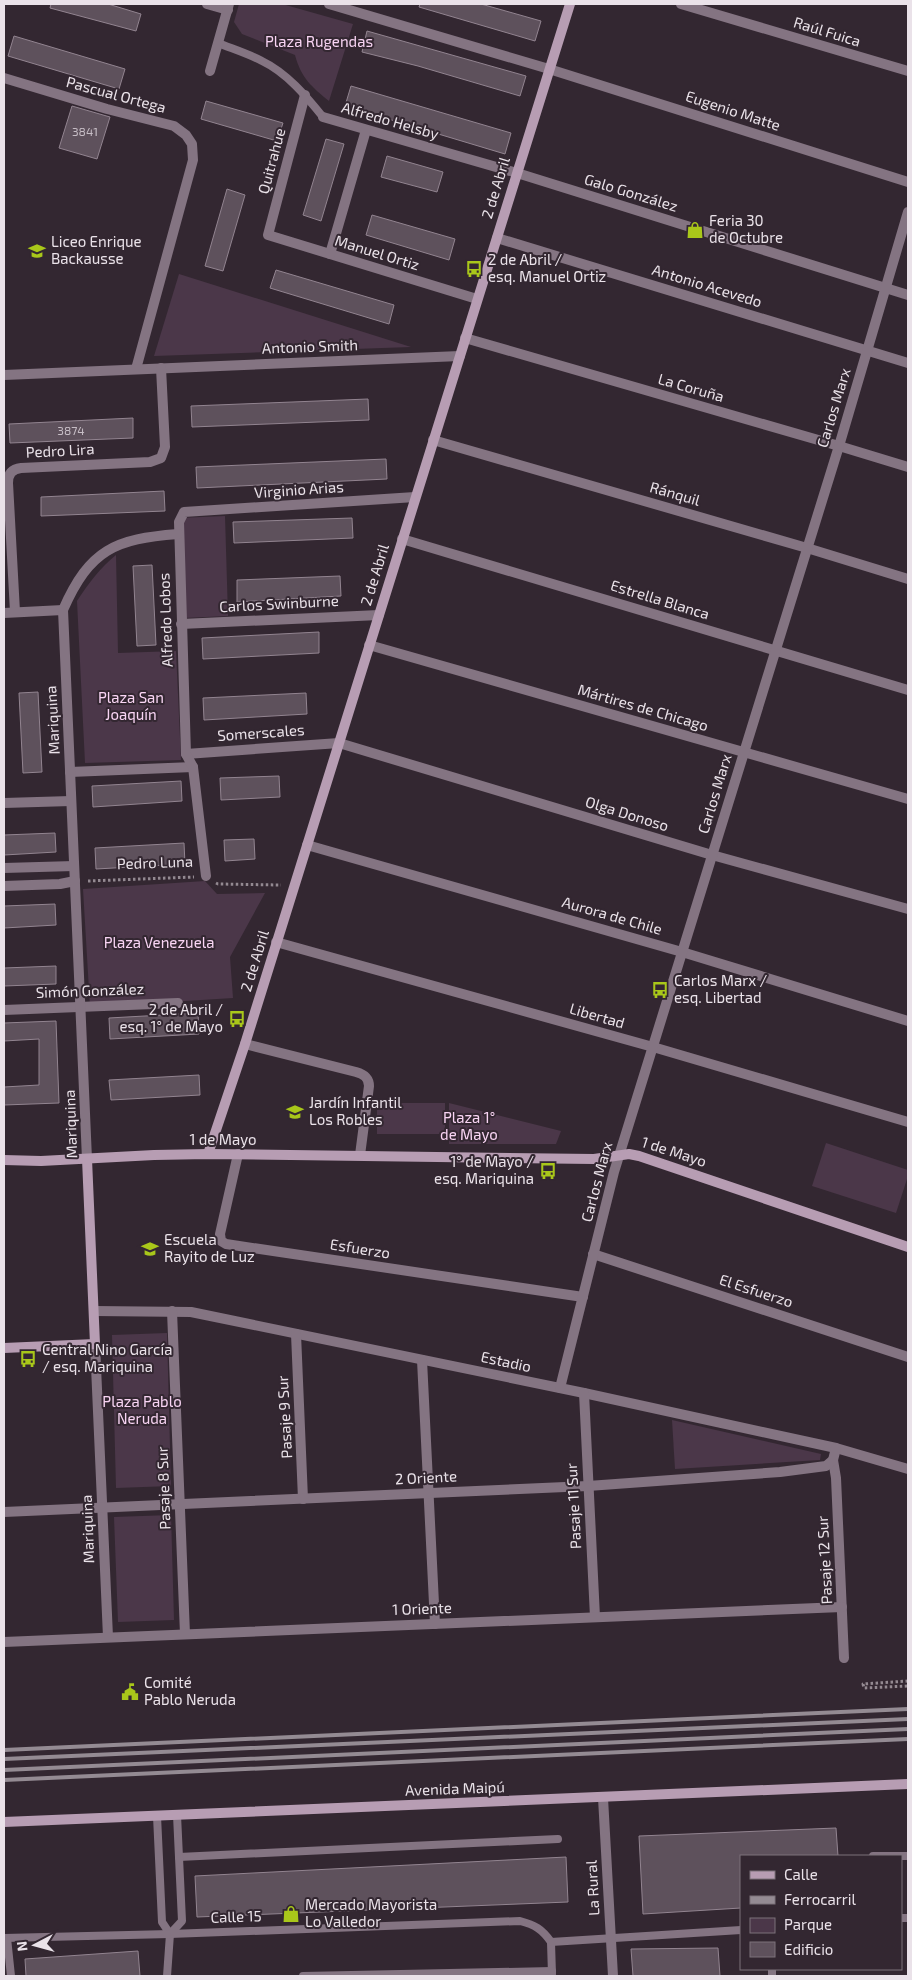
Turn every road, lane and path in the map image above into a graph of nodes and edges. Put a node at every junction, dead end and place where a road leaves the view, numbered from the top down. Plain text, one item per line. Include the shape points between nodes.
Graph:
1 (207, 4) edge
2 (334, 4) edge
3 (570, 4) edge
4 (680, 4) edge
5 (229, 7) edge
6 (218, 43) junction
7 (549, 69) junction
8 (210, 71) dead end
9 (908, 71) edge
10 (4, 78) edge
11 (305, 96) junction
12 (323, 117) joint
13 (366, 130) junction
14 (516, 174) junction
15 (908, 182) edge
16 (908, 212) edge
17 (268, 235) joint
18 (497, 238) junction
19 (330, 254) junction
20 (886, 288) junction
21 (908, 295) edge
22 (477, 299) junction
23 (465, 338) junction
24 (867, 350) junction
25 (460, 356) junction
26 (908, 363) edge
27 (161, 368) junction
28 (136, 369) junction
29 (4, 375) edge
30 (433, 440) junction
31 (839, 446) junction
32 (908, 467) edge
33 (415, 497) junction
34 (184, 512) joint
35 (178, 534) junction
36 (402, 540) junction
37 (807, 548) junction
38 (908, 579) edge
39 (63, 610) junction
40 (15, 612) junction
41 (4, 613) edge
42 (379, 614) junction
43 (181, 624) junction
44 (369, 645) junction
45 (775, 651) junction
46 (908, 690) edge
47 (339, 743) junction
48 (744, 752) junction
49 (186, 754) junction
50 (193, 767) junction
51 (70, 772) junction
52 (908, 799) edge
53 (71, 801) junction
54 (4, 803) edge
55 (307, 845) junction
56 (712, 855) junction
57 (74, 866) junction
58 (4, 868) edge
59 (206, 876) junction
60 (75, 881) junction
61 (294, 885) junction
62 (4, 886) edge
63 (908, 909) edge
64 (276, 942) junction
65 (682, 952) junction
66 (178, 1003) dead end
67 (81, 1007) junction
68 (4, 1010) edge
69 (908, 1021) edge
70 (245, 1044) junction
71 (652, 1047) junction
72 (908, 1122) edge
73 (208, 1154) junction
74 (238, 1154) junction
75 (360, 1155) junction
76 (619, 1155) junction
77 (87, 1159) junction
78 (4, 1160) edge
79 (908, 1247) edge
80 (593, 1254) junction
81 (583, 1297) junction
82 (94, 1311) junction
83 (172, 1311) junction
84 (296, 1334) junction
85 (95, 1344) junction
86 (4, 1348) edge
87 (908, 1357) edge
88 (422, 1360) junction
89 (560, 1388) junction
90 (584, 1393) junction
91 (836, 1448) junction
92 (833, 1460) junction
93 (908, 1469) edge
94 (588, 1486) junction
95 (428, 1493) junction
96 (303, 1499) junction
97 (179, 1504) junction
98 (103, 1508) junction
99 (4, 1512) edge
100 (842, 1607) junction
101 (595, 1617) junction
102 (435, 1624) junction
103 (185, 1634) junction
104 (108, 1638) junction
105 (4, 1642) edge
106 (844, 1658) dead end
107 (908, 1681) edge
108 (908, 1686) edge
109 (908, 1784) edge
110 (604, 1798) junction
111 (176, 1815) junction
112 (157, 1816) junction
113 (4, 1822) edge
114 (558, 1839) dead end
115 (179, 1857) junction
116 (740, 1930) edge
117 (170, 1934) junction
118 (611, 1937) junction
119 (5, 1938) edge
120 (551, 1942) junction
121 (552, 1974) edge
122 (10, 1976) edge
123 (167, 1976) edge
124 (303, 1976) edge
125 (613, 1976) edge

1 - 5 street
2 - 7 street, Eugenio Matte
3 - 7 street, 2 de Abril
4 - 9 street, Raúl Fuica
5 - 6 street
6 - 8 street
6 - 11 lane, Alfredo Helsby via 263,61 279,71
7 - 14 street, 2 de Abril
7 - 15 street, Eugenio Matte
10 - 28 street, Pascual Ortega via 174,126 192,144 193,160
11 - 12 lane, Alfredo Helsby
11 - 17 street, Quitrahue
12 - 13 street, Alfredo Helsby
13 - 14 street, Alfredo Helsby
13 - 19 street
14 - 18 street, 2 de Abril
14 - 20 street, Galo González
16 - 20 street, Carlos Marx
17 - 19 street, Manuel Ortiz
18 - 22 street, 2 de Abril
18 - 24 street, Antonio Acevedo
19 - 22 street, Manuel Ortiz
20 - 21 street, Galo González
20 - 24 street, Carlos Marx
22 - 23 street, 2 de Abril
23 - 25 street, 2 de Abril
23 - 31 street, La Coruña
24 - 26 street, Antonio Acevedo
24 - 31 street, Carlos Marx
25 - 27 street, Antonio Smith
25 - 30 street, 2 de Abril
27 - 28 street, Antonio Smith
27 - 40 street, Pedro Lira via 165,447 161,458 150,462 20,468 11,472 8,483
28 - 29 street, Antonio Smith
30 - 33 street, 2 de Abril
30 - 37 street, Ránquil
31 - 32 street, La Coruña
31 - 37 street, Carlos Marx
33 - 34 street, Virginio Arias
33 - 36 street, 2 de Abril
34 - 35 street, Alfredo Lobos
35 - 39 street via 144,537 111,547 84,573
35 - 43 street, Alfredo Lobos
36 - 42 street, 2 de Abril
36 - 45 street, Estrella Blanca
37 - 38 street, Ránquil
37 - 45 street, Carlos Marx
39 - 40 street
39 - 51 street, Mariquina
40 - 41 street
42 - 43 street, Carlos Swinburne
42 - 44 street, 2 de Abril
43 - 49 street, Alfredo Lobos
44 - 47 street, 2 de Abril
44 - 48 street, Mártires de Chicago
45 - 46 street, Estrella Blanca
45 - 48 street, Carlos Marx
47 - 49 street, Somerscales
47 - 55 street, 2 de Abril
47 - 56 street, Olga Donoso
48 - 52 street, Mártires de Chicago
48 - 56 street, Carlos Marx
49 - 50 street, Alfredo Lobos
50 - 51 street
50 - 59 street, Alfredo Lobos
51 - 53 street, Mariquina
53 - 54 street
53 - 57 street, Mariquina
55 - 61 street, 2 de Abril
55 - 65 street, Aurora de Chile
56 - 63 street, Olga Donoso
56 - 65 street, Carlos Marx
57 - 58 street
57 - 60 street, Mariquina
59 - 60 path, Pedro Luna
59 - 61 path, Pedro Luna via 218,884
60 - 62 street
60 - 67 street, Mariquina
61 - 64 street, 2 de Abril
64 - 70 street, 2 de Abril
64 - 71 street, Libertad
65 - 69 street, Aurora de Chile
65 - 71 street, Carlos Marx
66 - 67 street, Simón González
67 - 68 street, Simón González
67 - 77 street, Mariquina
70 - 73 street, 2 de Abril
70 - 75 street via 365,1076 369,1086
71 - 72 street, Libertad
71 - 76 street, Carlos Marx
73 - 74 street, 1 de Mayo
73 - 77 street, 1 de Mayo
74 - 75 street, 1 de Mayo
74 - 81 street, Esfuerzo via 220,1234 221,1241 226,1244
75 - 76 street, 1 de Mayo via 594,1159
76 - 79 street, 1 de Mayo via 640,1156
76 - 80 street, Carlos Marx
77 - 78 street, 1 de Mayo
77 - 82 street, Mariquina
80 - 81 street, Carlos Marx
80 - 87 street, El Esfuerzo
81 - 89 street, Carlos Marx
82 - 83 street, Estadio
82 - 85 street, Mariquina
83 - 84 street, Estadio
83 - 97 street, Pasaje 8 Sur
84 - 88 street, Estadio
84 - 96 street, Pasaje 9 Sur
85 - 86 street
85 - 98 street, Mariquina
88 - 89 street, Estadio
88 - 95 street
89 - 90 street, Estadio
90 - 91 street, Estadio
90 - 94 street, Pasaje 11 Sur
91 - 92 street
91 - 93 street, Estadio
92 - 94 street, 2 Oriente via 822,1468
92 - 100 street, Pasaje 12 Sur
94 - 95 street, 2 Oriente
94 - 101 street, Pasaje 11 Sur
95 - 96 street, 2 Oriente
95 - 102 street
96 - 97 street, 2 Oriente
97 - 98 street, 2 Oriente
97 - 103 street, Pasaje 8 Sur
98 - 99 street, 2 Oriente
98 - 104 street, Mariquina
100 - 101 street, 1 Oriente
100 - 106 street, Pasaje 12 Sur
101 - 102 street, 1 Oriente
102 - 103 street, 1 Oriente
103 - 104 street, 1 Oriente
104 - 105 street, 1 Oriente
107 - 108 path via 863,1684 864,1688
109 - 110 street, Avenida Maipú
110 - 111 street, Avenida Maipú
110 - 118 street, La Rural
111 - 112 street, Avenida Maipú
111 - 115 lane
112 - 113 street, Avenida Maipú
112 - 117 lane via 162,1922
114 - 115 lane
115 - 117 lane via 182,1921
116 - 118 lane
117 - 119 lane, Calle 15
117 - 120 lane, Calle 15 via 520,1921 543,1930
117 - 123 lane
118 - 120 lane
118 - 125 street, La Rural
119 - 122 lane
120 - 121 lane
121 - 124 lane

